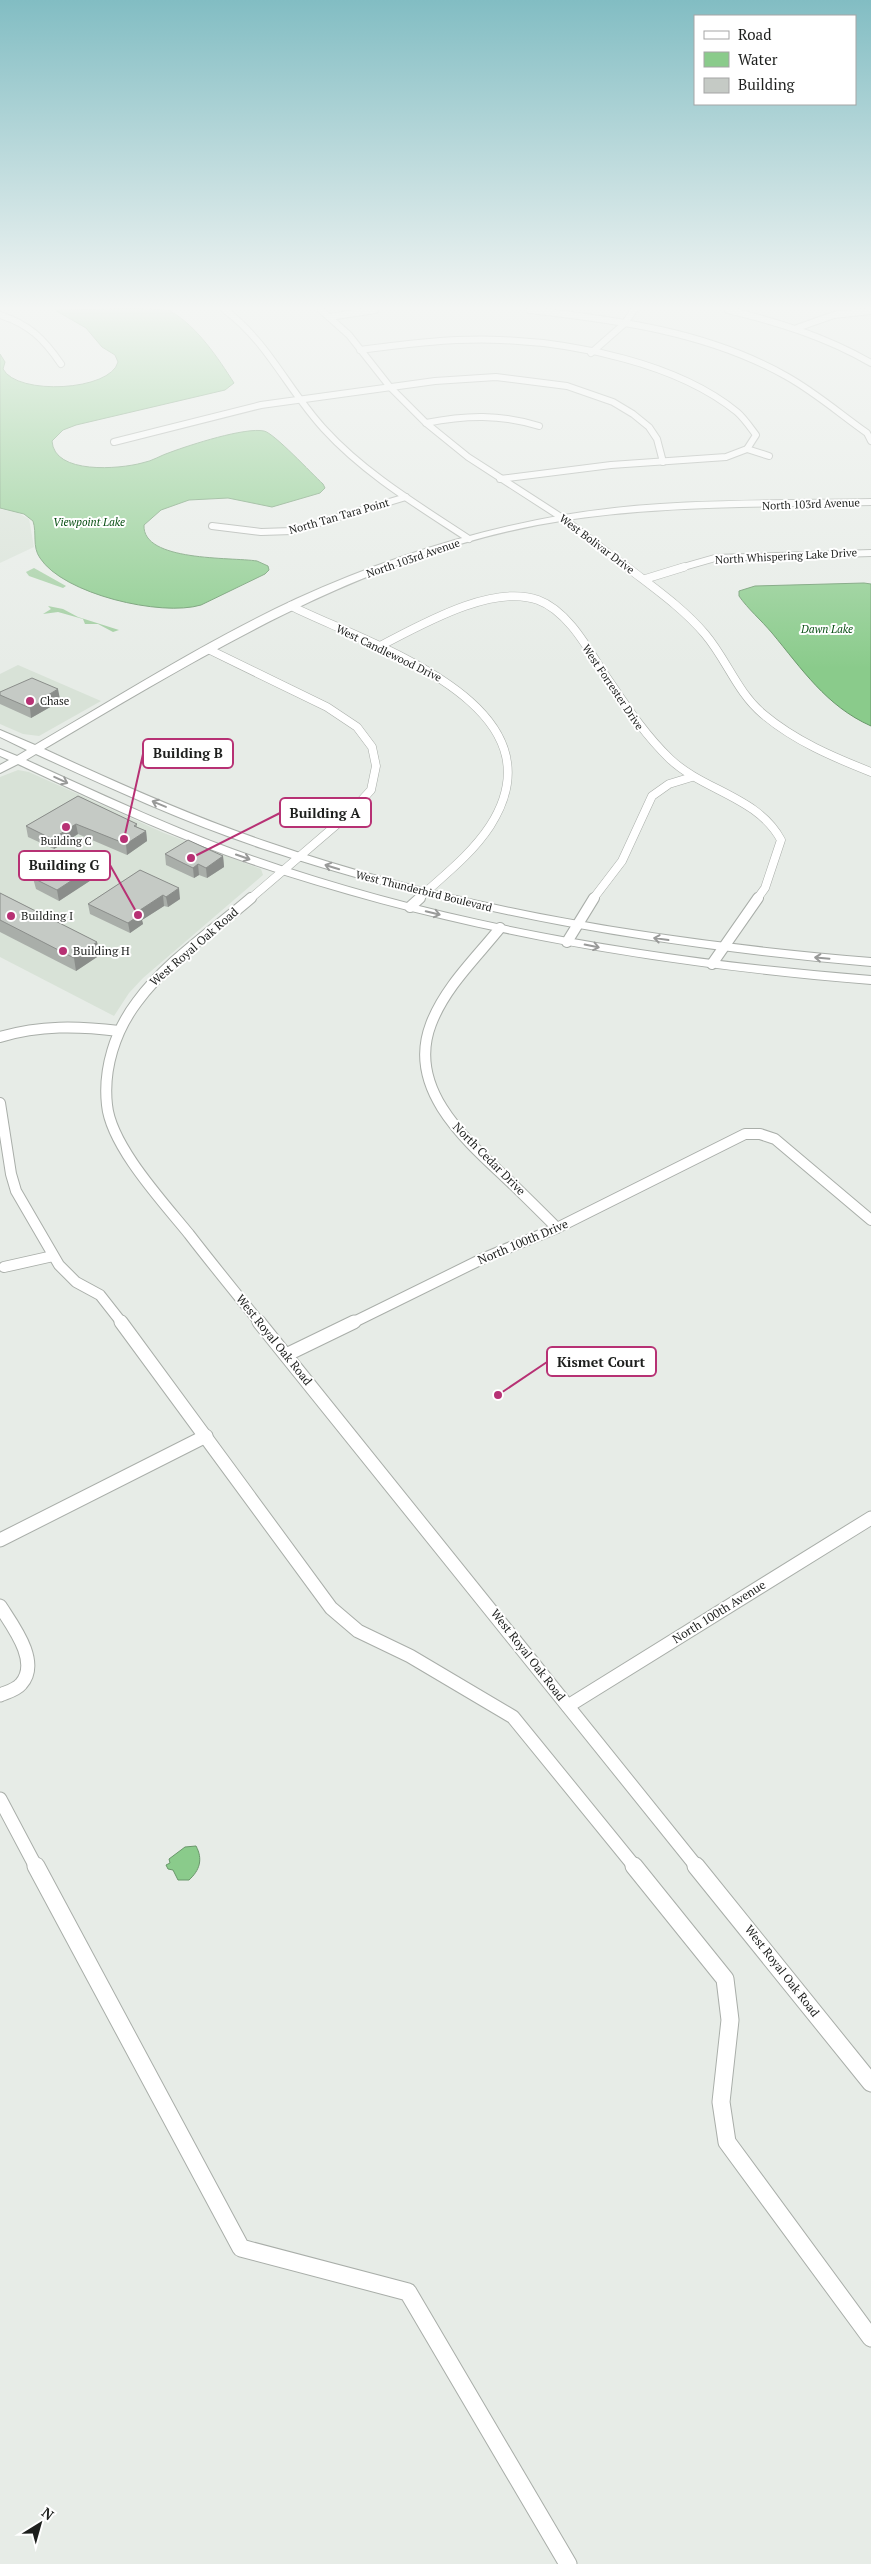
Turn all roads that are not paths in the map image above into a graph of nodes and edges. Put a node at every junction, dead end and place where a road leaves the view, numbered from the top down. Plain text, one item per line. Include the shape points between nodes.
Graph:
1 (159, 430) edge
2 (327, 430) edge
3 (434, 430) edge
4 (650, 430) edge
5 (753, 430) edge
6 (862, 430) edge
7 (871, 441) edge
8 (114, 442) dead end
9 (747, 449) junction
10 (770, 456) dead end
11 (663, 462) junction
12 (500, 479) junction
13 (406, 497) junction
14 (871, 502) edge
15 (564, 518) junction
16 (212, 526) dead end
17 (469, 539) junction
18 (871, 553) edge
19 (644, 579) junction
20 (291, 606) junction
21 (378, 646) junction
22 (210, 650) junction
23 (0, 733) edge
24 (35, 749) junction
25 (0, 752) edge
26 (17, 760) junction
27 (0, 770) edge
28 (871, 772) edge
29 (692, 777) junction
30 (204, 823) junction
31 (186, 835) junction
32 (299, 857) junction
33 (283, 870) junction
34 (425, 892) junction
35 (410, 907) junction
36 (576, 925) junction
37 (500, 928) junction
38 (567, 942) junction
39 (722, 947) junction
40 (871, 962) edge
41 (712, 964) junction
42 (871, 980) edge
43 (119, 1031) junction
44 (0, 1037) edge
45 (0, 1103) edge
46 (871, 1220) edge
47 (557, 1228) junction
48 (53, 1256) junction
49 (4, 1267) dead end
50 (286, 1355) junction
51 (206, 1436) junction
52 (871, 1518) edge
53 (0, 1540) edge
54 (0, 1606) edge
55 (0, 1695) edge
56 (568, 1706) junction
57 (0, 1799) edge
58 (871, 2083) edge
59 (871, 2338) edge
60 (568, 2564) edge

1 - 8 street
2 - 13 street via 348,452
3 - 12 street, West Bolivar Drive
4 - 11 street via 658,440
5 - 9 street via 756,435
6 - 7 street
9 - 10 street
9 - 11 street via 726,457
11 - 12 street via 568,469
12 - 15 street, West Bolivar Drive
13 - 16 street, North Tan Tara Point via 292,530 261,532
13 - 17 street
14 - 15 street, North 103rd Avenue via 647,509
15 - 17 street, North 103rd Avenue
15 - 19 street, West Bolivar Drive
17 - 20 street, North 103rd Avenue via 384,567
18 - 19 street, North Whispering Lake Drive via 715,558
19 - 28 street, West Bolivar Drive via 706,635 743,694 764,715 817,750
20 - 21 street, West Candlewood Drive
20 - 22 street, North 103rd Avenue
21 - 29 street, West Forrester Drive via 497,597 526,597 539,601 564,621 593,656 636,724
21 - 34 street, West Candlewood Drive via 433,672 468,696 496,729 506,758 507,780 497,814 473,846
22 - 24 street, North 103rd Avenue
22 - 32 street, West Royal Oak Road via 327,708 357,727 372,747 376,766 371,790 349,814
23 - 24 street, West Thunderbird Boulevard
24 - 26 street, North 103rd Avenue
30 -> 24 street, West Thunderbird Boulevard
25 - 26 street, West Thunderbird Boulevard
26 - 27 street, North 103rd Avenue
26 -> 31 street, West Thunderbird Boulevard
29 - 36 street via 670,784 652,796 622,861
29 - 39 street, West Forrester Drive via 732,796 772,824 781,840 765,888
30 - 31 street
30 - 32 street, West Thunderbird Boulevard
31 -> 33 street, West Thunderbird Boulevard
32 - 33 street, West Royal Oak Road
34 -> 32 street, West Thunderbird Boulevard
33 - 35 street, West Thunderbird Boulevard
33 - 43 street, West Royal Oak Road via 158,977 137,1001
34 - 35 street, West Candlewood Drive
34 - 36 street, West Thunderbird Boulevard
35 -> 37 street, West Thunderbird Boulevard
36 - 38 street
39 -> 36 street, West Thunderbird Boulevard
37 - 38 street, West Thunderbird Boulevard
37 - 47 street, North Cedar Drive via 435,1016 427,1038 426,1071 442,1111
38 -> 41 street, West Thunderbird Boulevard
40 -> 39 street, West Thunderbird Boulevard
39 - 41 street, West Forrester Drive
41 - 42 street, West Thunderbird Boulevard
43 - 44 street via 68,1025 43,1026
43 - 50 street, West Royal Oak Road via 110,1056 107,1082 107,1106 116,1134 144,1179
45 - 48 street via 16,1191
46 - 47 street, North 100th Drive via 782,1144 760,1134 745,1134
47 - 50 street, North 100th Drive via 484,1258
48 - 49 street
48 - 51 street via 76,1282 100,1295
50 - 56 street, West Royal Oak Road
51 - 53 street
51 - 59 street via 331,1608 358,1632 410,1656 513,1717 726,1979 731,1998 731,2025 721,2125 727,2142
52 - 56 street, North 100th Avenue
54 - 55 street via 26,1652 28,1670 21,1684
56 - 58 street, West Royal Oak Road
57 - 60 street via 241,2248 408,2292

